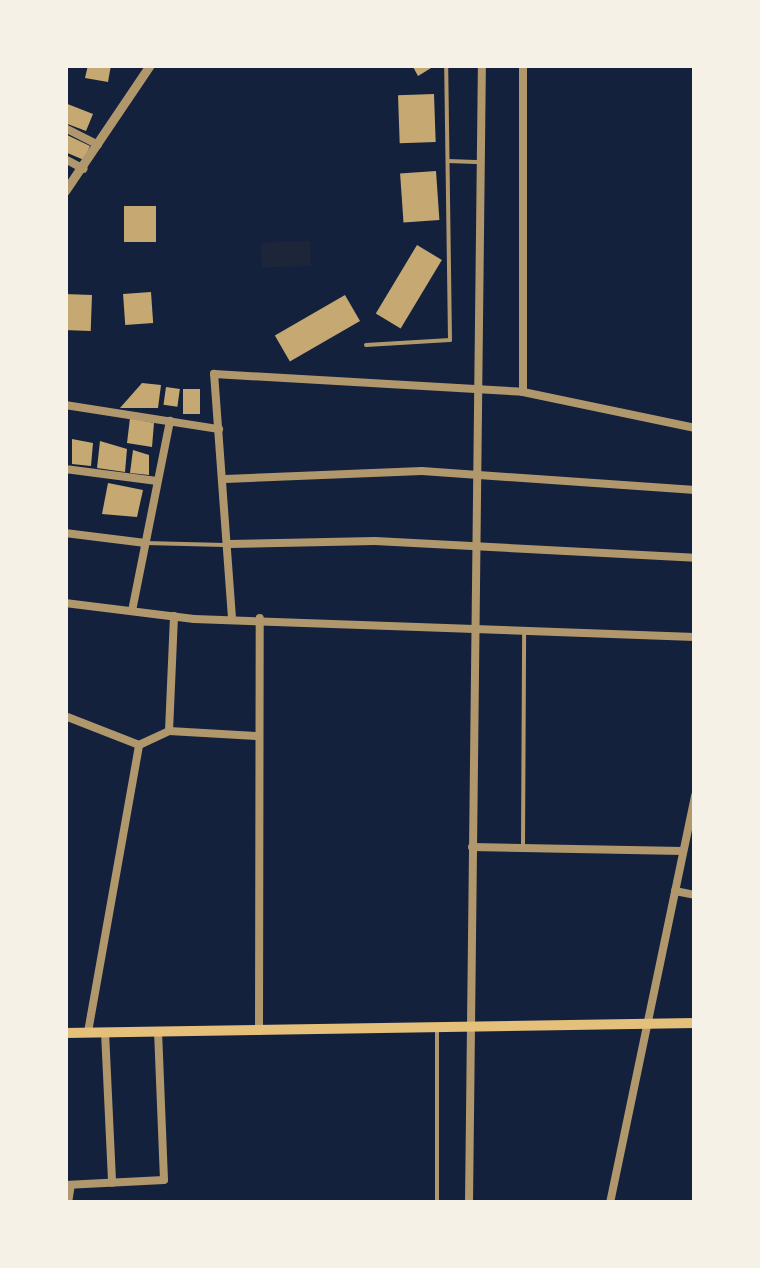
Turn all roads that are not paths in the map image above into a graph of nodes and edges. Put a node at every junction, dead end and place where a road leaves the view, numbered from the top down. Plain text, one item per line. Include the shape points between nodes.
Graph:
1 (150, 65) edge
2 (446, 65) edge
3 (482, 65) edge
4 (523, 65) edge
5 (65, 128) edge
6 (98, 145) junction
7 (65, 159) edge
8 (448, 161) junction
9 (482, 162) junction
10 (84, 168) junction
11 (65, 191) edge
12 (366, 345) dead end
13 (482, 389) junction
14 (523, 392) junction
15 (65, 405) edge
16 (170, 421) junction
17 (695, 428) edge
18 (218, 429) junction
19 (65, 468) edge
20 (482, 475) junction
21 (225, 479) junction
22 (157, 481) junction
23 (695, 490) edge
24 (65, 533) edge
25 (145, 543) junction
26 (230, 544) junction
27 (480, 545) junction
28 (695, 558) edge
29 (65, 603) edge
30 (132, 612) junction
31 (174, 616) junction
32 (232, 618) junction
33 (260, 618) junction
34 (475, 627) junction
35 (524, 629) junction
36 (695, 637) edge
37 (65, 716) edge
38 (169, 731) junction
39 (257, 736) junction
40 (139, 745) junction
41 (695, 796) edge
42 (472, 847) junction
43 (523, 847) junction
44 (683, 852) junction
45 (675, 892) junction
46 (695, 895) edge
47 (473, 1022) junction
48 (647, 1022) junction
49 (695, 1022) edge
50 (437, 1023) junction
51 (259, 1031) junction
52 (88, 1032) junction
53 (105, 1032) junction
54 (158, 1032) junction
55 (65, 1034) edge
56 (112, 1183) junction
57 (68, 1185) edge
58 (68, 1203) edge
59 (438, 1203) edge
60 (470, 1203) edge
61 (610, 1203) edge

1 - 6 street
2 - 8 lane
3 - 9 street
4 - 14 street
5 - 6 street
6 - 10 street
7 - 10 street
8 - 9 lane
8 - 12 lane via 450,340
9 - 13 street
10 - 11 street
13 - 14 street
13 - 18 street via 214,374
13 - 20 street
14 - 17 street
15 - 16 street
16 - 18 street
16 - 22 street
18 - 21 street
19 - 22 street
20 - 21 street
20 - 23 street
20 - 27 street
21 - 26 street
22 - 25 street
24 - 25 street
25 - 26 lane
25 - 30 street
26 - 27 street
26 - 32 street
27 - 28 street
27 - 34 street
29 - 30 street
30 - 31 street
31 - 32 street
31 - 38 street
32 - 33 street
33 - 34 street
33 - 39 street
34 - 35 street
34 - 42 street
35 - 36 street
35 - 43 lane
37 - 40 street
38 - 39 street
38 - 40 street
39 - 51 street
40 - 52 street
41 - 44 street
42 - 43 street
42 - 47 street
43 - 44 street
44 - 45 street
45 - 46 street
45 - 48 street
47 - 48 main road
47 - 50 main road
47 - 60 street
48 - 49 main road
48 - 61 street
50 - 51 main road
50 - 59 lane
51 - 54 main road
52 - 53 main road
52 - 55 main road
53 - 54 main road
53 - 56 street
54 - 56 street via 164,1180
56 - 57 street
57 - 58 street

